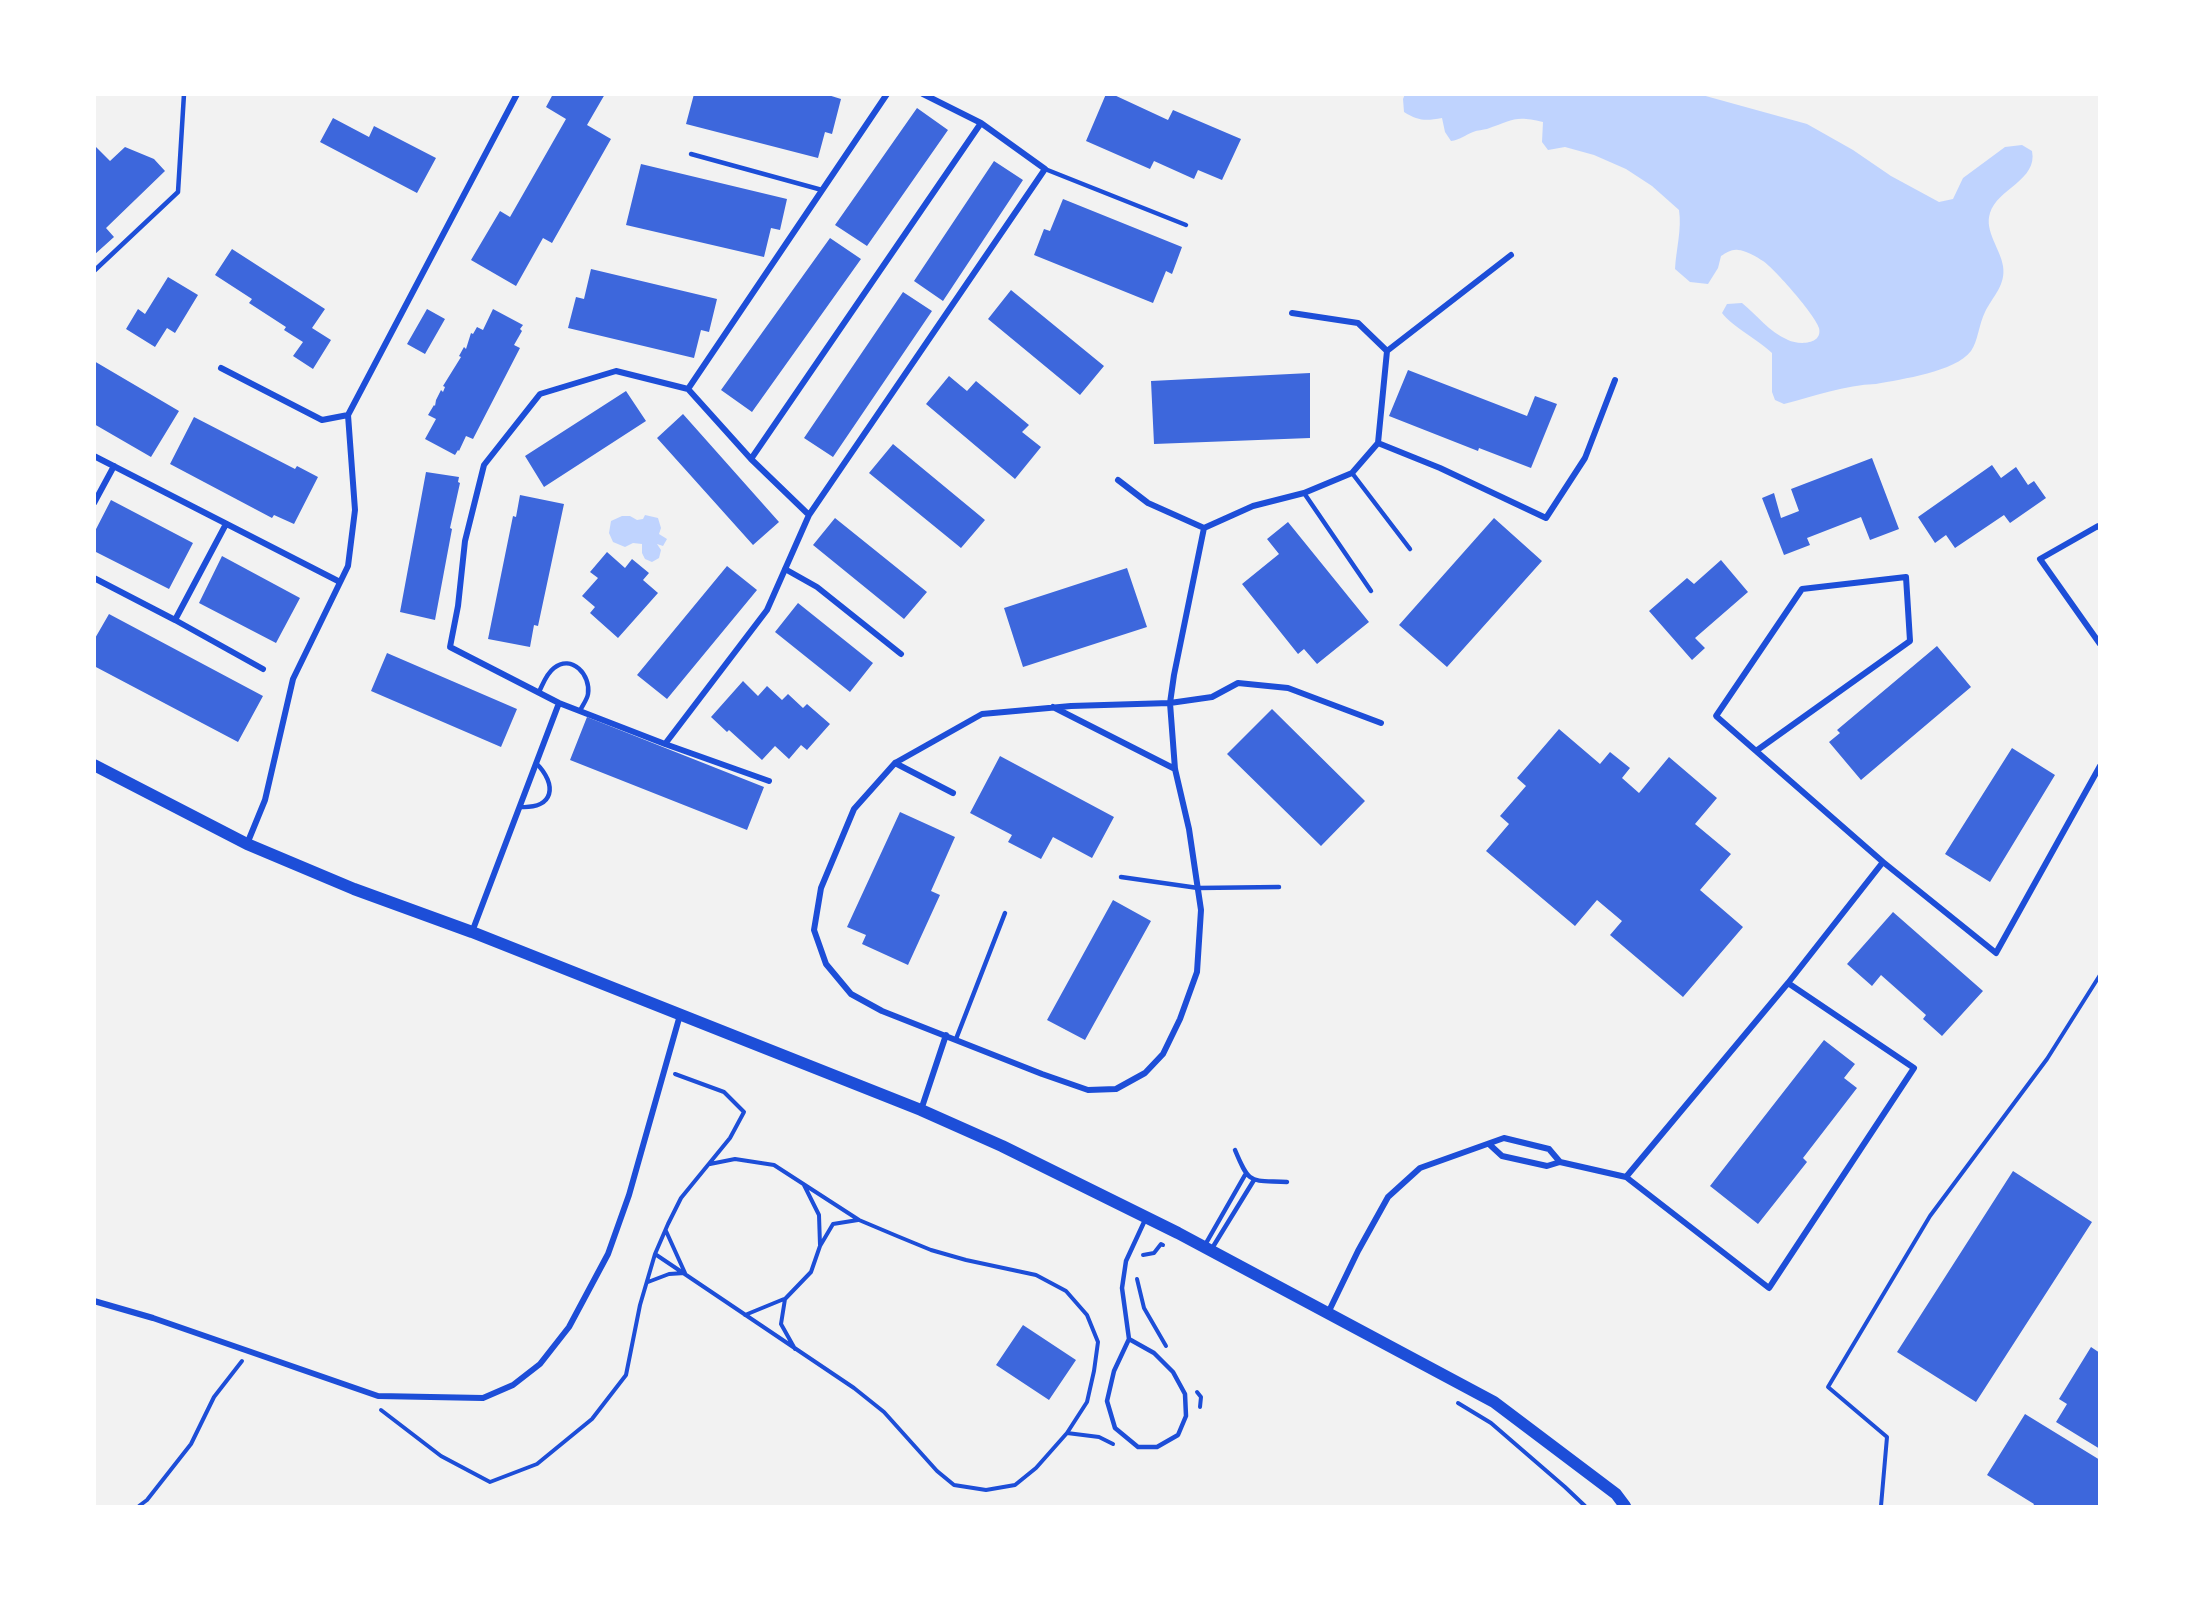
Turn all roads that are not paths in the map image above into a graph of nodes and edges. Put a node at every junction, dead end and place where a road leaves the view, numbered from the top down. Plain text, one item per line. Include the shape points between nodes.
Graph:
1 (184, 94) edge
2 (517, 94) edge
3 (887, 94) edge
4 (922, 94) edge
5 (981, 123) junction
6 (691, 154) dead end
7 (1045, 169) junction
8 (822, 190) junction
9 (1186, 225) dead end
10 (1511, 255) dead end
11 (94, 271) edge
12 (1292, 312) dead end
13 (1387, 351) junction
14 (221, 368) dead end
15 (1615, 380) dead end
16 (688, 389) junction
17 (348, 415) junction
18 (1378, 443) junction
19 (94, 456) edge
20 (751, 459) junction
21 (114, 466) junction
22 (1352, 473) junction
23 (1118, 480) dead end
24 (1304, 493) junction
25 (94, 503) edge
26 (809, 515) junction
27 (226, 524) junction
28 (1204, 528) junction
29 (2100, 528) edge
30 (1410, 549) dead end
31 (785, 569) junction
32 (94, 578) edge
33 (340, 582) junction
34 (1371, 591) dead end
35 (176, 620) junction
36 (2100, 644) edge
37 (901, 654) dead end
38 (263, 669) dead end
39 (539, 692) junction
40 (559, 703) junction
41 (1170, 703) junction
42 (1053, 707) junction
43 (579, 711) junction
44 (1381, 723) dead end
45 (665, 744) junction
46 (1756, 751) junction
47 (536, 763) junction
48 (896, 763) junction
49 (94, 765) edge
50 (2100, 766) edge
51 (1175, 769) junction
52 (769, 781) dead end
53 (953, 793) dead end
54 (520, 807) junction
55 (247, 844) junction
56 (1883, 862) junction
57 (1121, 878) dead end
58 (1279, 887) dead end
59 (1198, 888) junction
60 (1005, 913) dead end
61 (472, 932) junction
62 (1788, 983) junction
63 (681, 1015) junction
64 (946, 1035) junction
65 (956, 1039) junction
66 (921, 1110) junction
67 (1489, 1144) junction
68 (1235, 1150) dead end
69 (1560, 1162) junction
70 (1245, 1175) junction
71 (1626, 1177) junction
72 (1254, 1180) junction
73 (1287, 1182) dead end
74 (1146, 1217) junction
75 (1207, 1249) junction
76 (94, 1301) edge
77 (1328, 1313) junction
78 (1129, 1339) junction
79 (1625, 1506) edge

1 - 11 lane via 178,192
2 - 17 street
3 - 8 street
4 - 5 street
5 - 7 street
5 - 20 street
6 - 8 lane
7 - 9 lane
7 - 26 street
8 - 16 street
10 - 13 street
12 - 13 street via 1358,323
13 - 18 street
14 - 17 street via 322,420
15 - 18 street via 1585,458 1546,518
16 - 20 street
16 - 39 street via 616,371 540,394 484,465 465,541 450,647
17 - 33 street via 355,510 348,566
18 - 22 street
19 - 21 street
20 - 26 street
21 - 25 street
21 - 27 street
22 - 24 street
22 - 30 lane
23 - 28 street via 1148,503
24 - 28 street via 1253,506
24 - 34 lane
26 - 31 street
27 - 33 street
27 - 35 street
28 - 41 street
29 - 36 street via 2040,559
31 - 37 street via 817,587
31 - 45 street via 767,610
32 - 35 street
33 - 55 street via 293,679 265,800
35 - 38 street
39 - 40 street
39 - 43 lane via 555,667 574,664 588,682 588,696
40 - 43 street
40 - 47 street
41 - 42 street
41 - 44 street via 1212,697 1238,683 1288,688
41 - 51 street
42 - 48 street via 982,714
42 - 51 street
43 - 45 street
45 - 52 street
46 - 46 street via 1716,716 1802,589 1906,577 1910,641
46 - 56 street
47 - 54 street
47 - 54 lane via 545,771 550,789 542,804
48 - 53 street
48 - 64 street via 854,809 821,888 814,930 826,964 851,994 882,1011
49 - 55 main road
50 - 56 street via 1996,953
51 - 59 street via 1190,829
54 - 61 street
55 - 61 main road
56 - 62 street
57 - 59 lane
58 - 59 lane
59 - 65 street via 1201,910 1197,972 1164,1054 1145,1073 1116,1089 1088,1089
60 - 65 lane
61 - 63 main road
62 - 71 street
62 - 71 street via 1914,1068 1769,1288
63 - 66 main road
63 - 76 street via 608,1254 569,1327 540,1364 513,1385 483,1398 378,1396
64 - 65 street
64 - 66 street
66 - 74 main road
67 - 69 street via 1502,1156 1547,1166
67 - 69 street via 1504,1138 1549,1149
67 - 77 street via 1420,1168 1388,1197
68 - 70 lane
69 - 71 street
70 - 72 lane
70 - 75 lane
72 - 73 lane
72 - 75 lane
74 - 75 main road
74 - 78 lane via 1126,1261 1122,1288
75 - 77 main road
77 - 79 main road via 1494,1402 1616,1494
78 - 78 lane via 1114,1371 1107,1401 1115,1428 1138,1447 1157,1447 1178,1435 1186,1416 1185,1394 1173,1372 1154,1353

